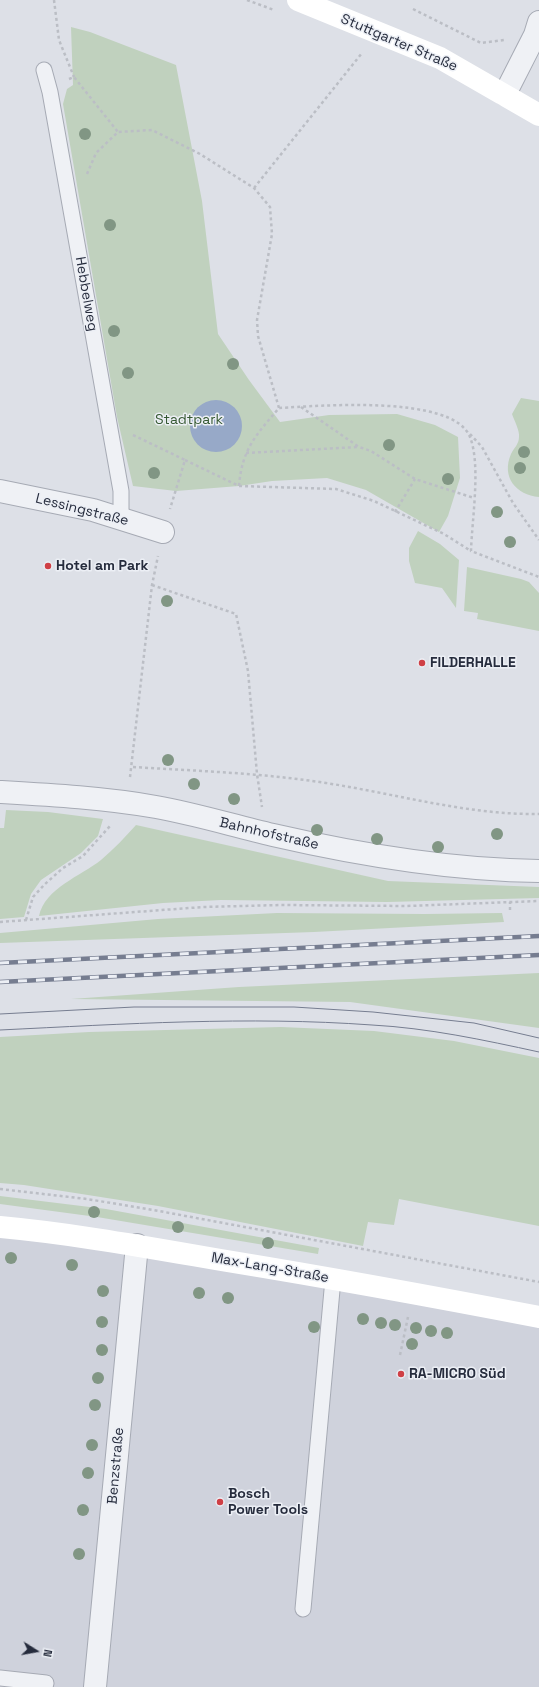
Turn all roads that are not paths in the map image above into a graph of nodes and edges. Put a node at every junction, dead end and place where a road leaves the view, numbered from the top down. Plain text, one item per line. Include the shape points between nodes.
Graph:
1 (298, 0) edge
2 (537, 29) edge
3 (44, 70) dead end
4 (505, 94) junction
5 (539, 115) edge
6 (0, 492) edge
7 (121, 519) junction
8 (163, 532) road end
9 (0, 792) edge
10 (539, 871) edge
11 (0, 1227) edge
12 (137, 1245) junction
13 (333, 1278) junction
14 (539, 1317) edge
15 (303, 1609) dead end
16 (0, 1678) edge
17 (45, 1687) edge
18 (95, 1687) edge

1 - 4 main road, Stuttgarter Straße via 440,58
2 - 4 street
3 - 7 lane, Hebbelweg via 121,490
4 - 5 main road, Stuttgarter Straße
6 - 7 street, Lessingstraße via 93,510
7 - 8 street, Lessingstraße
9 - 10 street, Bahnhofstraße via 157,807 292,840 365,854 457,866
11 - 12 main road, Max-Lang-Straße
12 - 13 main road, Max-Lang-Straße
12 - 18 street, Benzstraße
13 - 14 main road, Max-Lang-Straße
13 - 15 lane
16 - 17 lane via 46,1683

